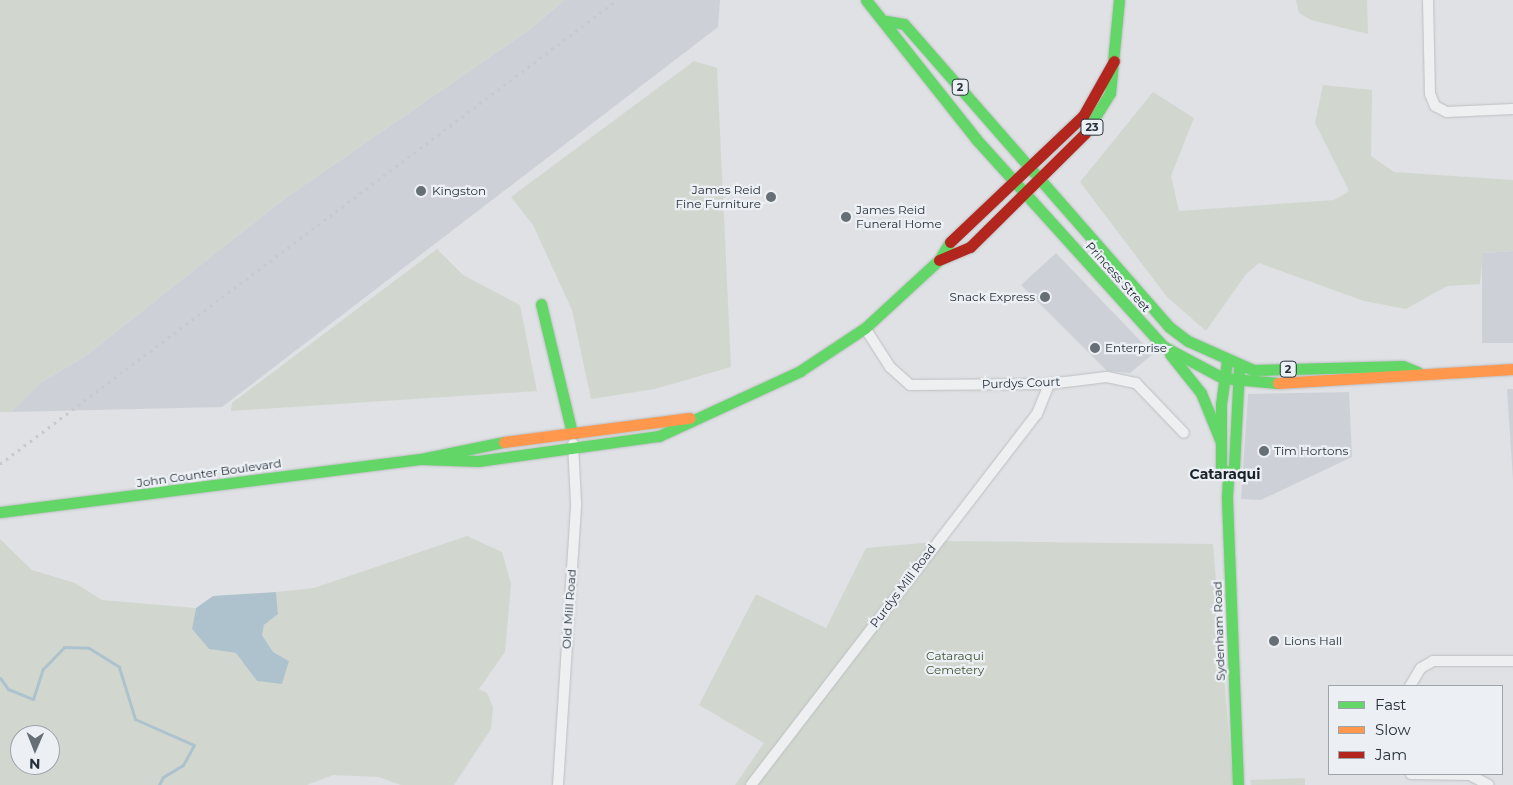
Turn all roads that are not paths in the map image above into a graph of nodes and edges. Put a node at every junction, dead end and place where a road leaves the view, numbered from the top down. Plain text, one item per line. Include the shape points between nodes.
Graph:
1 (866, 0) edge
2 (1120, 0) edge
3 (1428, 0) edge
4 (886, 21) junction
5 (1114, 61) junction
6 (1513, 109) edge
7 (1029, 163) junction
8 (1012, 178) junction
9 (1042, 178) junction
10 (1027, 193) junction
11 (939, 260) junction
12 (541, 304) dead end
13 (865, 328) junction
14 (1164, 346) junction
15 (1226, 361) junction
16 (1239, 367) junction
17 (1513, 369) edge
18 (1418, 372) junction
19 (1223, 378) junction
20 (1238, 382) junction
21 (1049, 384) junction
22 (696, 418) junction
23 (572, 433) junction
24 (1184, 433) dead end
25 (1221, 442) junction
26 (574, 450) junction
27 (421, 458) junction
28 (1228, 476) junction
29 (0, 512) edge
30 (1513, 661) edge
31 (1411, 685) edge
32 (1470, 775) edge
33 (558, 785) edge
34 (751, 785) edge
35 (1238, 785) edge
36 (1489, 785) edge

1 - 4 main road, Princess Street / 2
2 - 5 main road, 23
3 - 6 street via 1430,94 1435,106 1447,112
4 - 7 main road, Princess Street / 2 via 904,24
4 - 8 main road, Princess Street / 2 via 895,38
5 - 7 main road, 23 via 1083,116
5 - 9 main road, 23 via 1110,94 1101,114
7 - 8 main road, John Counter Boulevard
7 - 9 main road, Princess Street / 2
8 - 10 main road, Princess Street / 2
8 - 11 main road, John Counter Boulevard via 955,233
9 - 10 main road, 23
9 - 15 main road, Princess Street / 2 via 1168,326
10 - 11 main road, John Counter Boulevard via 970,247
10 - 14 main road, Princess Street / 2
11 - 13 main road, John Counter Boulevard
12 - 23 main road via 556,353
13 - 21 street, Purdys Court via 890,367 910,385
13 - 22 main road, John Counter Boulevard via 800,371
14 - 19 main road, Princess Street / 2
14 - 25 main road via 1200,393
15 - 16 main road, Princess Street / 2
15 - 19 main road, Sydenham Road
16 - 18 main road, Princess Street / 2 via 1403,366
16 - 20 main road, Sydenham Road
17 - 18 main road, Princess Street / 2
18 - 20 main road, Princess Street / 2 via 1402,379
19 - 20 main road, Princess Street / 2
19 - 25 main road, Sydenham Road
20 - 28 main road, Sydenham Road via 1234,467
21 - 24 street, Purdys Court via 1107,377 1136,383
21 - 34 street, Purdys Mill Road via 1037,414
22 - 23 main road, John Counter Boulevard
22 - 26 main road, John Counter Boulevard via 658,436
23 - 26 street, Old Mill Road
23 - 27 main road, John Counter Boulevard via 477,445
25 - 28 main road, Sydenham Road via 1222,467
26 - 27 main road, John Counter Boulevard via 478,461
26 - 33 street, Old Mill Road via 576,503
27 - 29 main road, John Counter Boulevard
28 - 35 main road, Sydenham Road
30 - 31 street via 1433,661 1422,668
32 - 36 street

